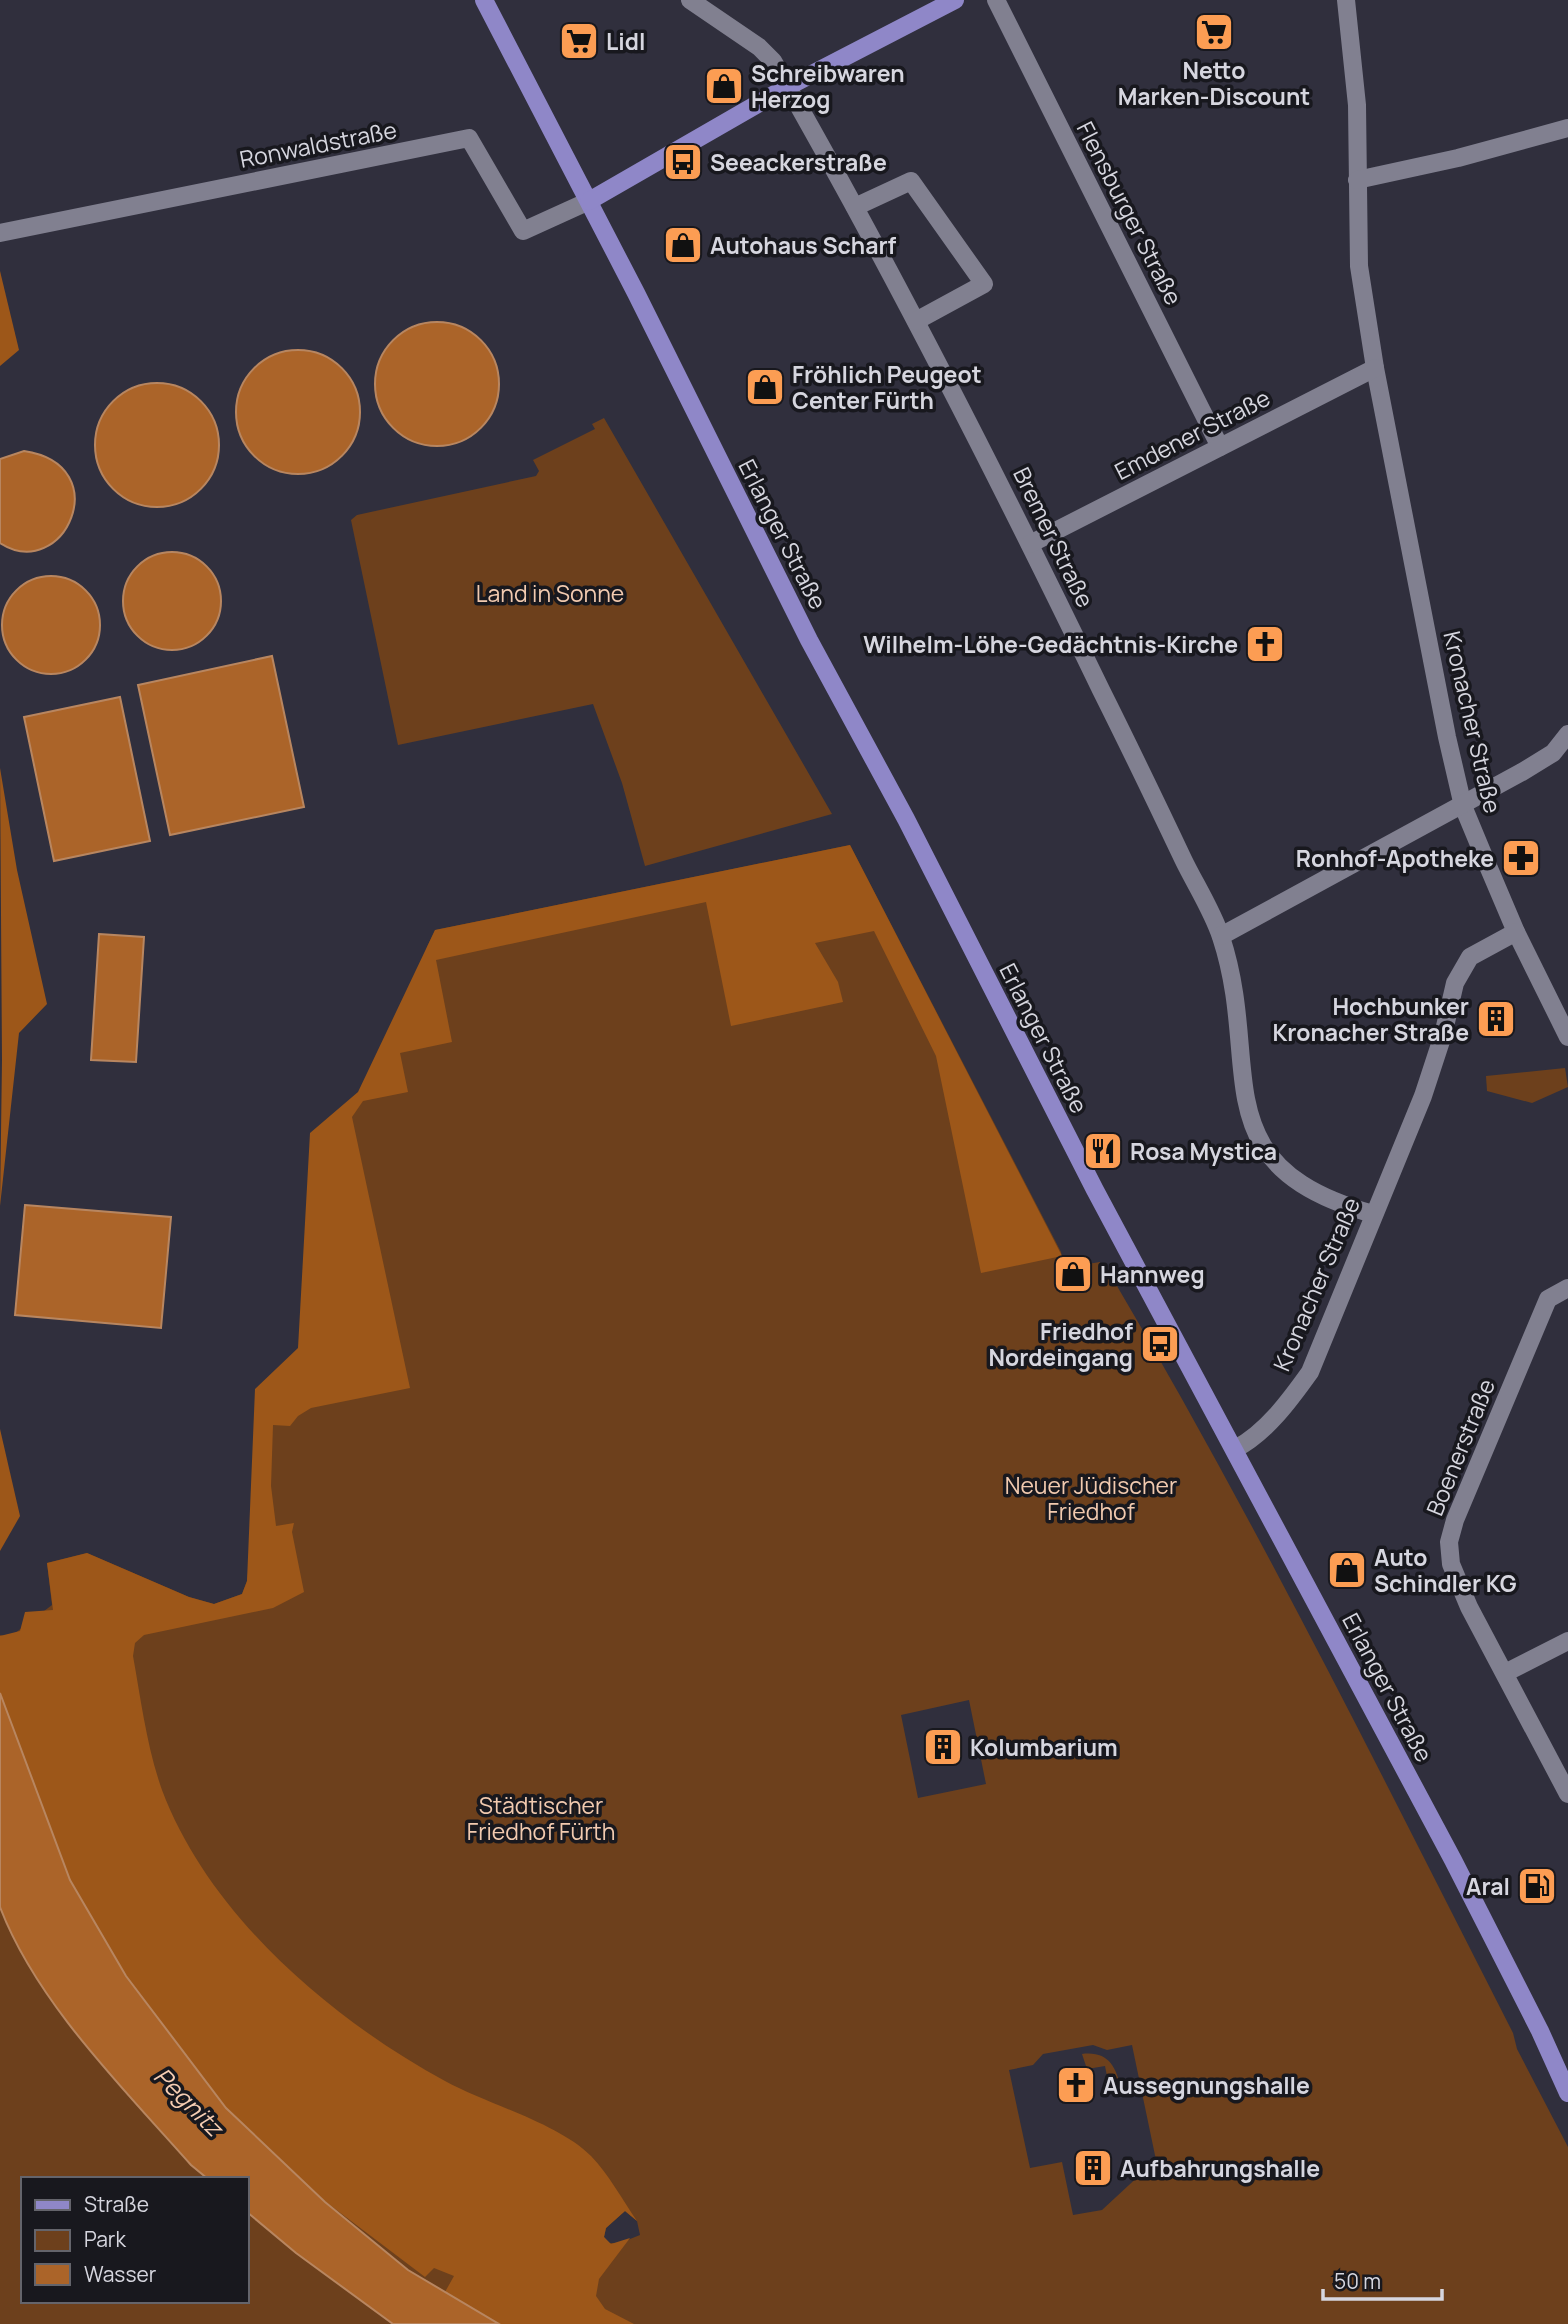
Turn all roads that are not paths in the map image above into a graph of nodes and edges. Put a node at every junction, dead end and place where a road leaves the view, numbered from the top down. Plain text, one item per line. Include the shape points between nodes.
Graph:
1 (484, 0) edge
2 (690, 0) edge
3 (955, 0) edge
4 (996, 0) edge
5 (1346, 0) edge
6 (787, 87) junction
7 (1568, 128) edge
8 (1357, 180) junction
9 (589, 201) junction
10 (855, 207) junction
11 (0, 233) edge
12 (916, 321) junction
13 (1375, 368) junction
14 (1220, 447) junction
15 (1030, 544) junction
16 (1568, 734) edge
17 (1464, 806) junction
18 (1516, 932) junction
19 (1221, 936) junction
20 (1568, 1038) edge
21 (1373, 1214) junction
22 (1568, 1288) edge
23 (1235, 1449) junction
24 (1568, 1641) edge
25 (1505, 1673) junction
26 (1568, 1794) edge
27 (1568, 2094) edge

1 - 9 main road, Erlanger Straße
2 - 6 street, Bremer Straße via 759,47
3 - 6 main road
4 - 14 street, Flensburger Straße
5 - 8 street, Kronacher Straße via 1357,105
6 - 9 main road
6 - 10 street, Bremer Straße
7 - 8 street
8 - 13 street, Kronacher Straße via 1359,266
9 - 11 street, Ronwaldstraße via 523,231 470,138
9 - 23 main road, Erlanger Straße via 809,640
10 - 12 street, Bremer Straße
10 - 12 street via 911,181 984,284
12 - 15 street, Bremer Straße
13 - 14 street, Emdener Straße
13 - 17 street, Kronacher Straße
14 - 15 street, Emdener Straße
15 - 19 street, Bremer Straße
16 - 17 street via 1553,753
17 - 18 street, Kronacher Straße
17 - 19 street
18 - 20 street
18 - 21 street, Kronacher Straße via 1470,957 1455,982 1434,1064
19 - 21 street, Bremer Straße via 1237,1013 1245,1103 1257,1140 1291,1177 1332,1203
21 - 23 street, Kronacher Straße via 1310,1372 1255,1435
22 - 25 street, Boenerstraße via 1548,1299 1449,1542 1451,1564 1469,1607
23 - 27 main road, Erlanger Straße via 1453,1860
24 - 25 street
25 - 26 street, Boenerstraße

